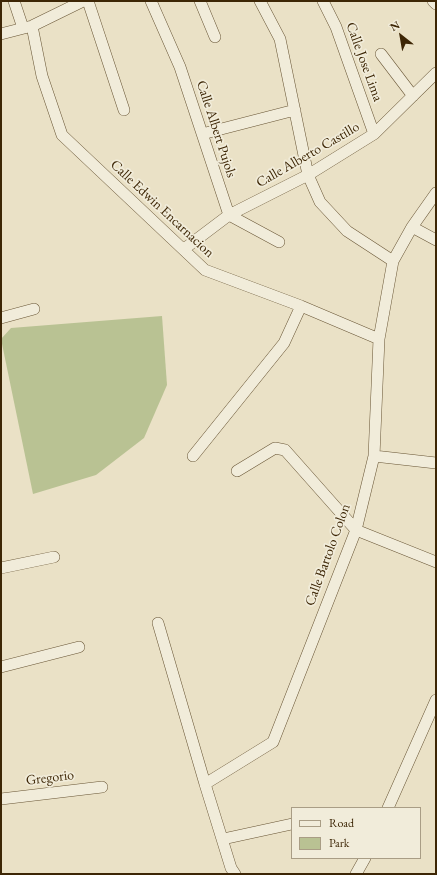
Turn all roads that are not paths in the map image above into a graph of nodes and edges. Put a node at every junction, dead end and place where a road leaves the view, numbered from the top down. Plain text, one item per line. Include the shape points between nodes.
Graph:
1 (14, 1) edge
2 (88, 1) edge
3 (151, 1) edge
4 (200, 1) edge
5 (260, 1) edge
6 (323, 1) edge
7 (433, 1) edge
8 (77, 2) edge
9 (436, 4) edge
10 (27, 27) junction
11 (1, 34) edge
12 (215, 37) dead end
13 (381, 54) dead end
14 (436, 74) edge
15 (413, 96) junction
16 (124, 110) dead end
17 (295, 110) junction
18 (202, 134) junction
19 (374, 134) junction
20 (308, 175) junction
21 (436, 193) edge
22 (229, 215) junction
23 (412, 227) junction
24 (436, 240) edge
25 (279, 242) dead end
26 (184, 249) junction
27 (393, 261) junction
28 (302, 306) junction
29 (34, 309) dead end
30 (1, 318) edge
31 (379, 339) junction
32 (193, 456) dead end
33 (374, 456) junction
34 (436, 463) edge
35 (237, 471) dead end
36 (356, 530) junction
37 (54, 557) dead end
38 (436, 562) edge
39 (1, 568) edge
40 (158, 623) dead end
41 (79, 647) dead end
42 (1, 667) edge
43 (436, 700) edge
44 (205, 784) junction
45 (102, 786) dead end
46 (1, 799) edge
47 (388, 807) edge
48 (291, 824) edge
49 (222, 840) junction
50 (364, 859) edge
51 (233, 871) edge
52 (356, 874) edge

1 - 10 street, Calle Edwin Encarnacion
2 - 16 street
3 - 18 street, Calle Albert Pujols via 180,67
4 - 12 street
5 - 17 street via 280,39
6 - 19 street, Calle Jose Lima via 336,27
7 - 9 street
8 - 10 street
10 - 11 street
10 - 26 street, Calle Edwin Encarnacion via 62,135
13 - 15 street
14 - 15 street, Calle Alberto Castillo
15 - 19 street, Calle Alberto Castillo
17 - 18 street
17 - 20 street
18 - 22 street, Calle Albert Pujols
19 - 20 street, Calle Alberto Castillo
20 - 22 street, Calle Alberto Castillo
20 - 27 street via 320,202 347,231
21 - 23 street, Calle Bartolo Colon
22 - 25 street
22 - 26 street, Calle Alberto Castillo
23 - 24 street
23 - 27 street, Calle Bartolo Colon
26 - 28 street, Calle Edwin Encarnacion via 205,270
27 - 31 street, Calle Bartolo Colon
28 - 31 street, Calle Edwin Encarnacion
28 - 32 street via 284,343
29 - 30 street
31 - 33 street, Calle Bartolo Colon
33 - 34 street
33 - 36 street, Calle Bartolo Colon
35 - 36 street via 275,448 285,450
36 - 38 street
36 - 44 street, Calle Bartolo Colon via 273,742
37 - 39 street
40 - 44 street
41 - 42 street
43 - 47 street
44 - 49 street
45 - 46 street, Gregorio
48 - 49 street
49 - 51 street
50 - 52 street

